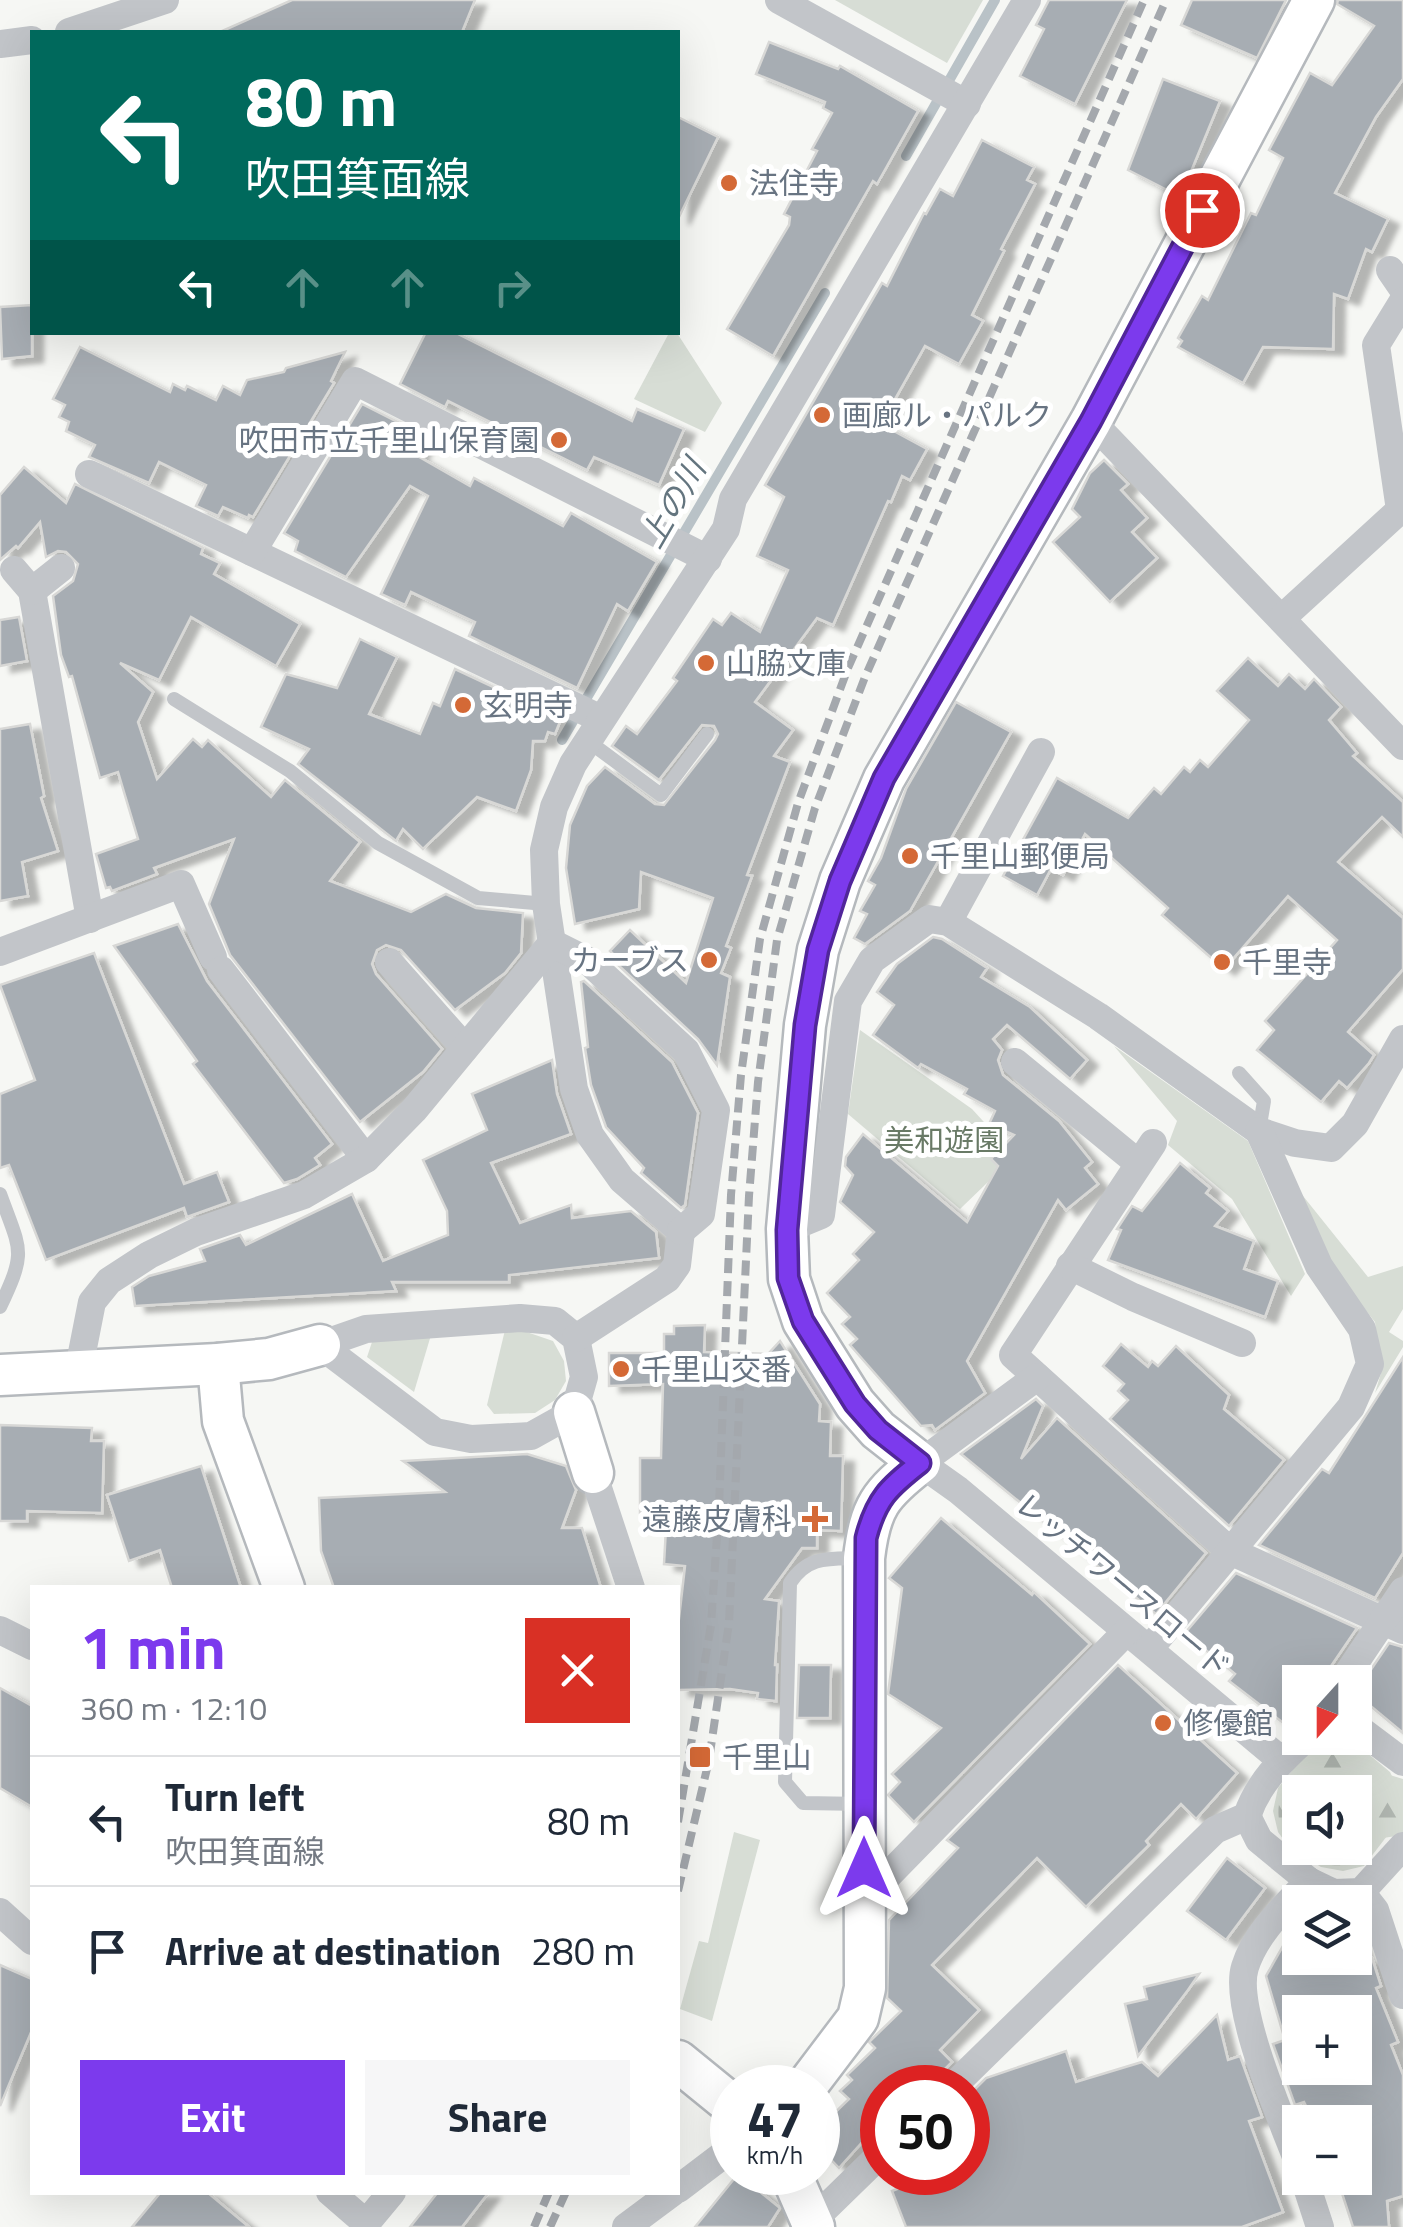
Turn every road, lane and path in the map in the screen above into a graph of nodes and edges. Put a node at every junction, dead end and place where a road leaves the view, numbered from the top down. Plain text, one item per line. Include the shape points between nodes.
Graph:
1 (165, 0) edge
2 (779, 0) edge
3 (1027, 0) edge
4 (1314, 0) edge
5 (76, 30) edge
6 (30, 40) edge
7 (0, 44) edge
8 (961, 101) junction
9 (1403, 302) edge
10 (1091, 421) junction
11 (89, 474) dead end
12 (252, 552) junction
13 (702, 556) junction
14 (61, 568) dead end
15 (1282, 618) junction
16 (174, 698) dead end
17 (587, 719) junction
18 (708, 734) dead end
19 (1403, 746) edge
20 (1041, 752) dead end
21 (546, 904) junction
22 (90, 919) junction
23 (948, 922) junction
24 (552, 943) junction
25 (0, 952) edge
26 (389, 962) dead end
27 (1403, 1039) edge
28 (465, 1048) junction
29 (1016, 1062) dead end
30 (1240, 1073) dead end
31 (1259, 1131) junction
32 (366, 1159) junction
33 (0, 1194) edge
34 (787, 1230) junction
35 (681, 1231) junction
36 (1070, 1266) junction
37 (0, 1306) edge
38 (576, 1338) junction
39 (1242, 1343) dead end
40 (320, 1345) junction
41 (218, 1364) junction
42 (79, 1368) junction
43 (0, 1374) edge
44 (1036, 1377) junction
45 (574, 1412) junction
46 (920, 1463) junction
47 (593, 1473) joint
48 (1230, 1551) junction
49 (864, 1558) junction
50 (283, 1585) edge
51 (630, 1585) edge
52 (1403, 1592) edge
53 (1393, 1625) edge
54 (0, 1630) edge
55 (1138, 1640) junction
56 (30, 1645) edge
57 (1357, 1665) edge
58 (1372, 1739) edge
59 (1287, 1755) edge
60 (1281, 1760) junction
61 (1403, 1762) edge
62 (864, 1804) junction
63 (1246, 1816) junction
64 (1403, 1846) edge
65 (1309, 1880) junction
66 (1319, 1885) edge
67 (1367, 1885) edge
68 (864, 1900) junction
69 (1372, 1905) edge
70 (0, 1912) edge
71 (30, 1939) edge
72 (1403, 1995) edge
73 (684, 2065) edge
74 (823, 2065) edge
75 (975, 2065) edge
76 (710, 2087) edge
77 (1282, 2116) edge
78 (710, 2165) edge
79 (860, 2175) edge
80 (680, 2187) edge
81 (333, 2195) edge
82 (389, 2195) edge
83 (670, 2195) edge
84 (799, 2195) edge
85 (1310, 2195) edge
86 (364, 2225) edge
87 (811, 2225) edge
88 (626, 2227) edge
89 (1320, 2227) edge

1 - 5 street
2 - 8 street
3 - 8 street
4 - 10 main road
6 - 7 street
8 - 13 street via 732,500 726,529
9 - 15 street via 1376,345 1400,510
10 - 15 street
10 - 34 main road via 884,778 840,881 818,950 805,1025
11 - 12 street
12 - 13 street via 355,381
12 - 17 street
13 - 17 street
14 - 22 street via 23,580
15 - 19 street
16 - 21 lane via 290,772 378,843 478,898
17 - 18 lane via 661,794
17 - 21 street via 548,826
20 - 23 street
21 - 24 street
22 - 25 street
22 - 32 street via 181,884 217,964
23 - 31 street via 1098,1016
23 - 34 street via 929,919 872,960 848,1001 821,1215
24 - 28 street
24 - 35 street via 574,1090 590,1135 622,1180
24 - 35 street via 588,961 686,1051 716,1110 701,1214
26 - 28 street
27 - 31 street via 1355,1124 1332,1148
28 - 32 street
29 - 36 street via 1145,1153
30 - 31 lane via 1264,1101
31 - 48 street via 1319,1266 1362,1329 1370,1364 1351,1407
32 - 42 street via 304,1196 196,1232 109,1281 92,1302
33 - 37 lane via 20,1248
34 - 46 main road via 788,1278 803,1321 855,1404
35 - 38 street via 667,1279
36 - 39 street
36 - 44 street via 1013,1355
38 - 40 street via 555,1321 520,1318 366,1328
38 - 45 street via 584,1377
40 - 41 main road
40 - 45 street via 435,1432 471,1439 532,1436
41 - 42 main road
41 - 50 main road via 224,1421
42 - 43 main road
44 - 46 street
44 - 48 street
45 - 47 main road
46 - 49 main road via 888,1488 872,1514
46 - 55 street, レッチワースロード
47 - 51 street
48 - 53 street
48 - 55 street
49 - 62 main road
49 - 62 lane via 816,1560 799,1568 790,1583 785,1782 803,1802
52 - 53 street
53 - 57 street
54 - 56 street
55 - 60 street, レッチワースロード
55 - 68 street
58 - 61 street
59 - 60 street
60 - 63 street
62 - 68 main road
63 - 65 street via 1259,1840
63 - 75 street via 1215,1830
64 - 67 street
65 - 66 street
65 - 77 street via 1260,1934 1243,1970 1245,2012
68 - 74 main road via 865,1988 858,2018
69 - 72 street
70 - 71 street
73 - 76 main road
78 - 80 street
79 - 87 street
81 - 86 street
82 - 86 street
83 - 88 street
84 - 87 main road
85 - 89 street

